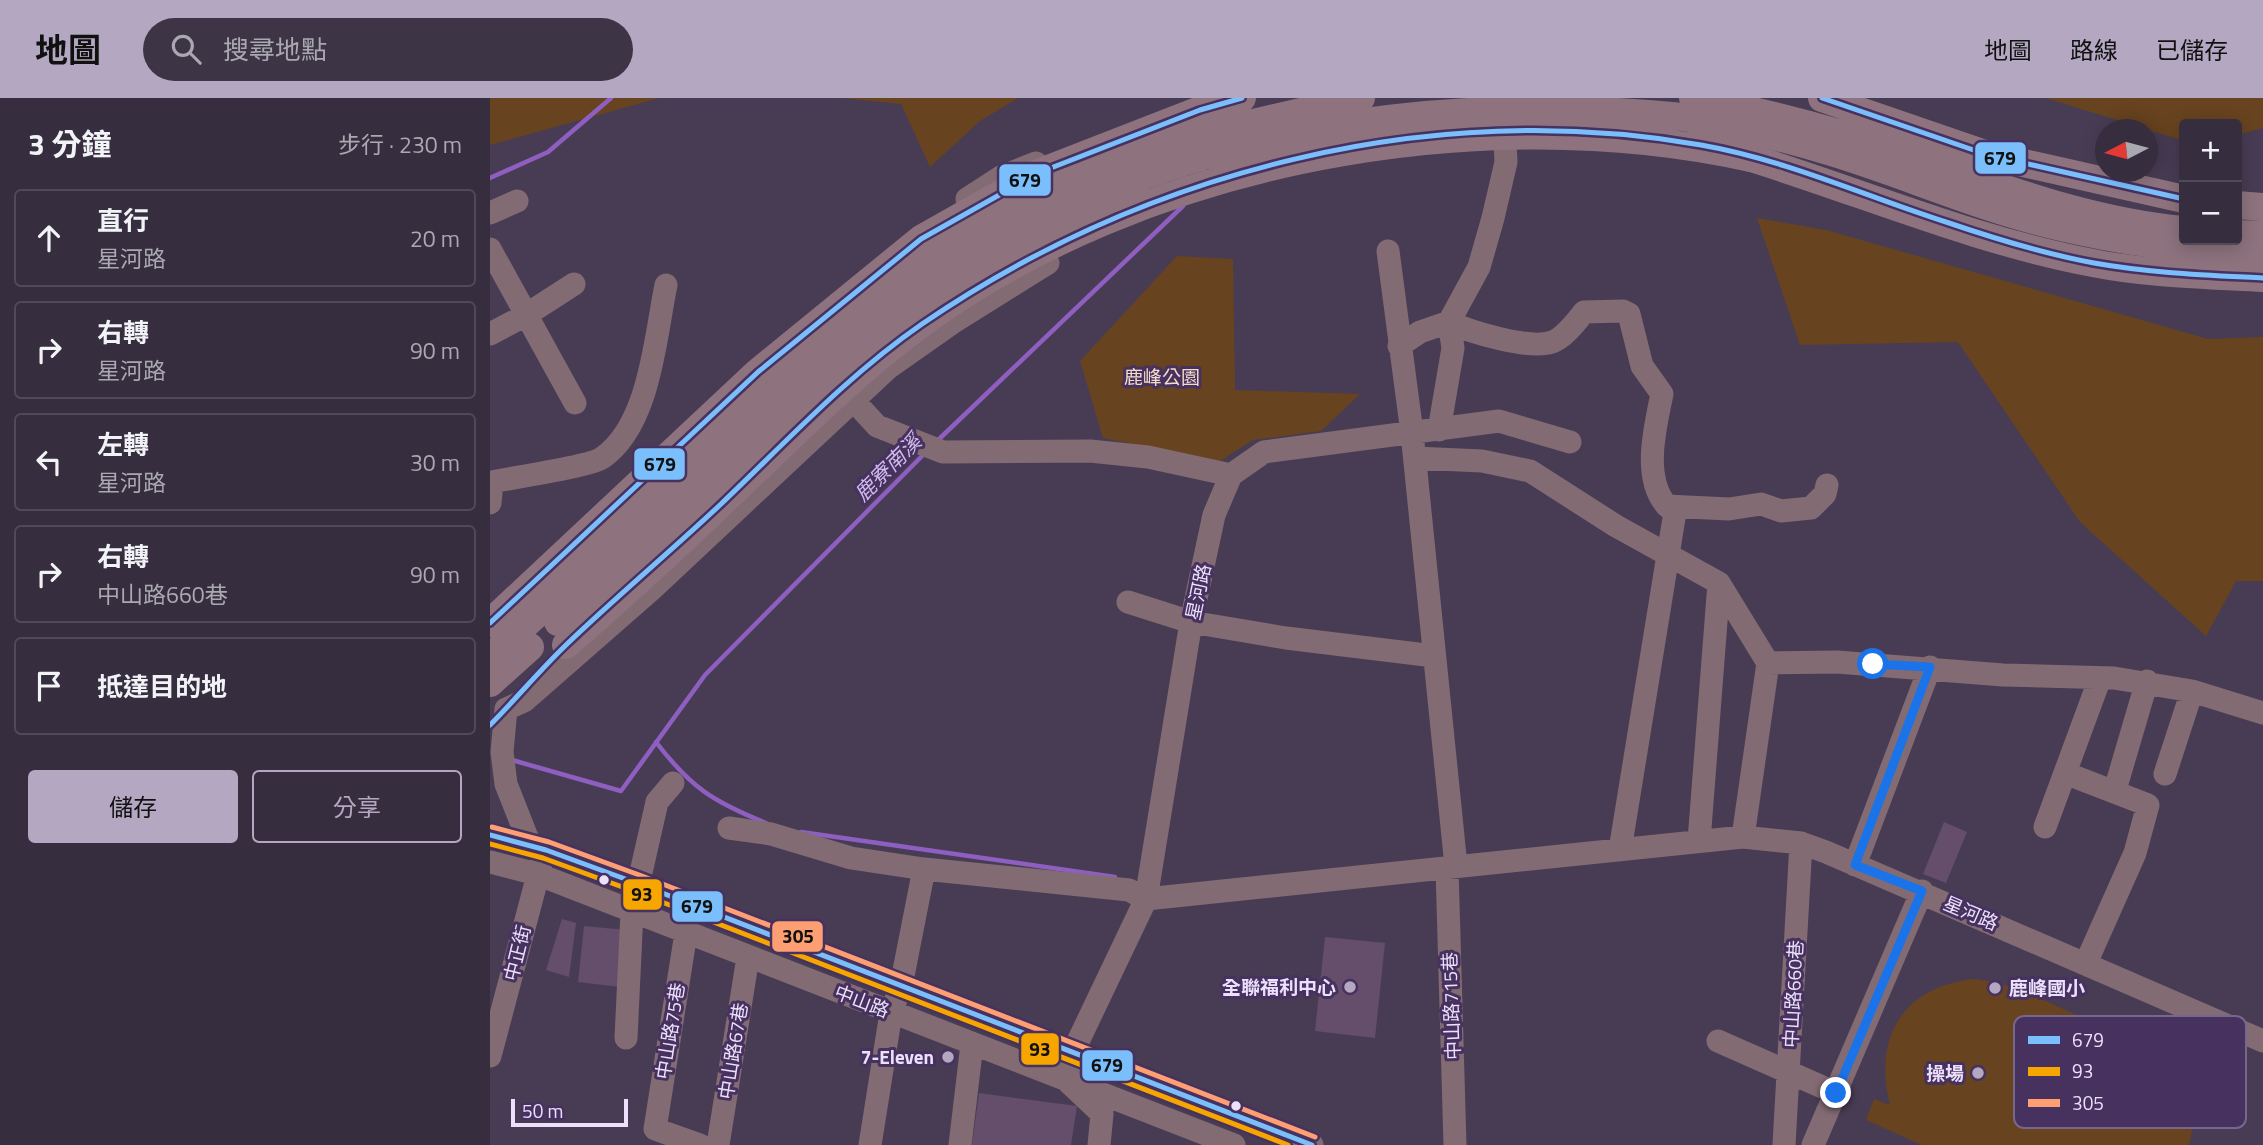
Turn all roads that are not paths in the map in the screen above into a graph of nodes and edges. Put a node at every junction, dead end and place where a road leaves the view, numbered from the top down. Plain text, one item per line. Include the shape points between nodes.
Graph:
1 (1205, 98) edge
2 (1242, 98) edge
3 (1361, 98) edge
4 (1504, 98) edge
5 (1693, 98) edge
6 (1822, 98) edge
7 (1505, 144) junction
8 (2179, 198) edge
9 (517, 201) dead end
10 (2242, 205) edge
11 (2263, 207) edge
12 (490, 213) edge
13 (2179, 229) edge
14 (2242, 234) edge
15 (2263, 235) edge
16 (490, 249) edge
17 (1388, 251) dead end
18 (2263, 255) edge
19 (2263, 278) edge
20 (574, 284) dead end
21 (666, 285) dead end
22 (526, 315) junction
23 (1450, 322) junction
24 (490, 334) edge
25 (1399, 346) junction
26 (854, 401) junction
27 (575, 403) dead end
28 (1439, 430) junction
29 (1412, 433) junction
30 (1570, 442) dead end
31 (1415, 458) junction
32 (1231, 475) junction
33 (1827, 485) dead end
34 (490, 503) edge
35 (1667, 506) junction
36 (1666, 555) junction
37 (1719, 583) junction
38 (1128, 602) dead end
39 (490, 605) edge
40 (1191, 622) junction
41 (490, 623) edge
42 (565, 645) joint
43 (1434, 656) junction
44 (490, 657) edge
45 (1768, 663) junction
46 (1930, 667) junction
47 (2100, 678) junction
48 (2147, 681) junction
49 (490, 683) edge
50 (2192, 691) junction
51 (506, 709) junction
52 (2263, 713) edge
53 (490, 725) edge
54 (2065, 772) junction
55 (2165, 774) dead end
56 (673, 783) dead end
57 (2115, 790) junction
58 (2045, 827) dead end
59 (729, 828) dead end
60 (490, 835) edge
61 (1743, 837) junction
62 (1699, 841) junction
63 (1801, 843) junction
64 (538, 848) junction
65 (1620, 850) junction
66 (490, 862) edge
67 (1855, 865) junction
68 (1452, 867) junction
69 (924, 869) junction
70 (537, 874) junction
71 (639, 884) junction
72 (1922, 891) junction
73 (1146, 899) junction
74 (632, 912) junction
75 (686, 933) junction
76 (748, 957) junction
77 (2086, 963) junction
78 (901, 986) junction
79 (498, 997) edge
80 (891, 1013) junction
81 (2217, 1016) edge
82 (626, 1038) dead end
83 (1718, 1041) dead end
84 (972, 1044) junction
85 (1073, 1052) junction
86 (490, 1056) edge
87 (1788, 1072) junction
88 (1066, 1080) junction
89 (1836, 1093) junction
90 (700, 1145) edge
91 (718, 1145) edge
92 (870, 1145) edge
93 (960, 1145) edge
94 (1099, 1145) edge
95 (1234, 1145) edge
96 (1312, 1145) edge
97 (1455, 1145) edge
98 (1784, 1145) edge
99 (1813, 1145) edge

1 - 39 street via 1001,177 900,244 790,334
2 - 41 main road via 1038,173 921,239 758,372
3 - 44 main road via 1232,128 1129,160 1028,205 954,250 870,307
4 - 7 street
5 - 13 main road via 1836,132 2062,208
6 - 8 main road via 1988,155
7 - 23 street via 1506,162 1479,267
7 - 26 street via 1316,163 1217,187 1030,272 888,368
9 - 12 street
10 - 11 main road
14 - 15 main road
16 - 22 street
17 - 25 street
18 - 49 main road, bridge via 2176,250 2054,226 1808,146 1682,117 1596,104 1456,107 1296,131 1225,149 1107,190 1034,224 961,268 882,324
19 - 42 main road, bridge via 2093,263 1983,234 1705,145 1611,131 1483,129 1361,143 1187,187 1037,252 980,285 863,370
20 - 22 street
21 - 34 street via 639,411 622,439 601,460 492,482
22 - 24 street
22 - 27 street
23 - 25 street via 1420,332
23 - 28 street via 1453,348
23 - 35 street via 1530,344 1552,342 1584,312 1629,314 1642,366 1662,394 1652,441 1657,496
25 - 29 street
26 - 32 street via 877,426 943,452 1090,451 1148,457
26 - 51 street via 652,589 524,701
28 - 29 street
28 - 30 street via 1499,421
29 - 31 street
29 - 32 street via 1264,452
31 - 36 street via 1482,461 1530,471
31 - 43 street
32 - 40 street, 星河路 via 1214,514
33 - 35 street via 1811,508
35 - 36 street via 1675,512
36 - 37 street
36 - 65 street
37 - 45 street
37 - 62 street
38 - 40 street
40 - 43 street
40 - 73 street, 星河路
42 - 51 street
43 - 68 street
45 - 46 street
45 - 61 street
46 - 47 street
46 - 67 street
47 - 48 street
47 - 54 street
48 - 50 street
48 - 57 street
50 - 52 street
50 - 55 street
51 - 53 street
51 - 64 street via 502,752 506,784
54 - 57 street
54 - 58 street
56 - 71 street via 657,802
57 - 77 street via 2148,805 2135,853
59 - 69 street via 771,834 851,858
60 - 64 street, 中山路
61 - 62 street, 星河路
61 - 63 street, 星河路
62 - 65 street, 星河路
63 - 67 street, 星河路
63 - 87 street, 中山路660巷
64 - 70 street, 中正街
64 - 71 street, 中山路
65 - 68 street, 星河路
66 - 70 street, 中山路
67 - 72 street, 星河路
68 - 73 street, 星河路
68 - 97 street, 中山路715巷
69 - 73 street via 1129,890
69 - 78 street
70 - 74 street, 中山路
70 - 79 street, 中正街
71 - 74 street
71 - 78 street, 中山路
72 - 77 street, 星河路
72 - 89 street
73 - 85 street, 星河路
74 - 75 street, 中山路
74 - 82 street
75 - 76 street, 中山路
75 - 90 street, 中山路75巷 via 655,1129
76 - 80 street, 中山路
76 - 91 street, 中山路67巷
77 - 81 street, 星河路
78 - 80 street
78 - 85 street, 中山路
79 - 86 street, 中正街
80 - 84 street, 中山路
80 - 92 street
83 - 87 street
84 - 88 street, 中山路
84 - 93 street
85 - 88 street, 星河路
85 - 96 street, 中山路
87 - 89 street
87 - 98 street, 中山路660巷
88 - 94 street via 1102,1114
88 - 95 street, 中山路
89 - 99 street

